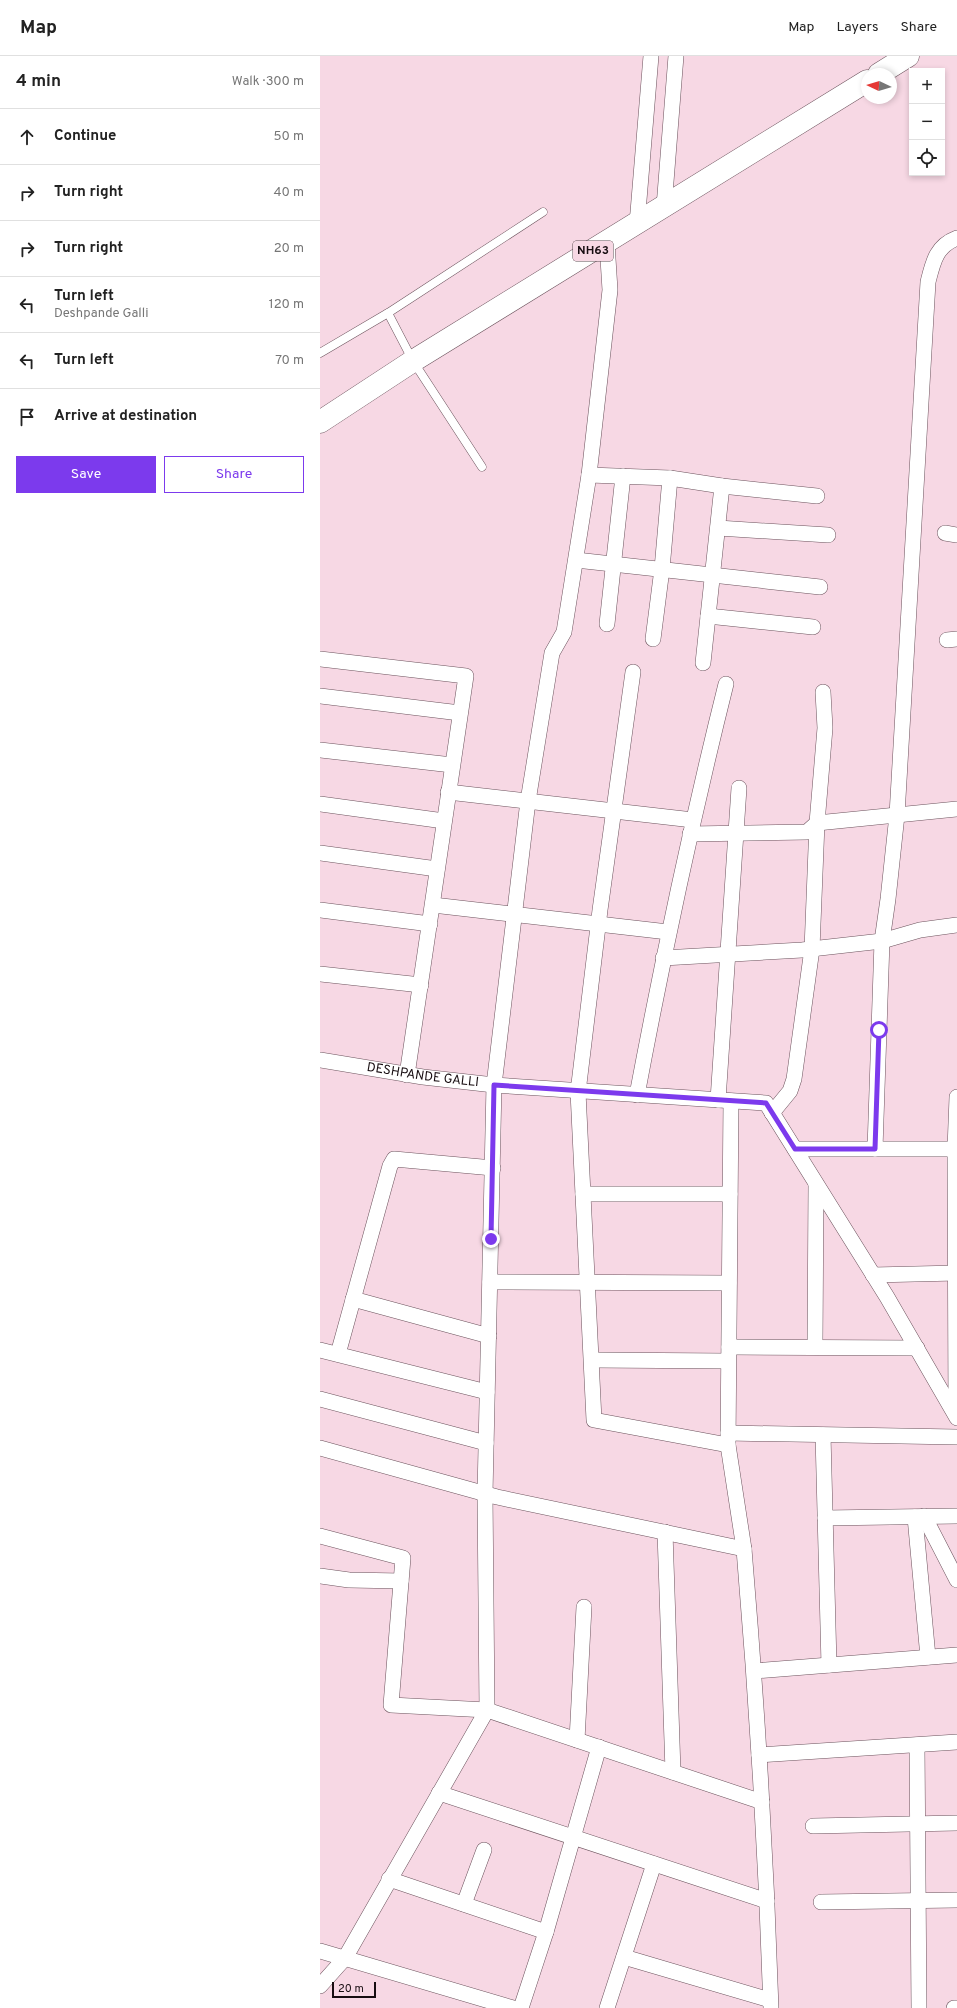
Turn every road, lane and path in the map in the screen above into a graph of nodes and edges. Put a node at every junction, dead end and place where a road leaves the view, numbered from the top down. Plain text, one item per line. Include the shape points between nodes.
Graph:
1 (651, 56) edge
2 (677, 56) edge
3 (906, 56) edge
4 (888, 68) edge
5 (861, 85) edge
6 (664, 207) junction
7 (543, 212) dead end
8 (637, 224) junction
9 (957, 238) edge
10 (607, 243) junction
11 (388, 313) junction
12 (320, 353) edge
13 (413, 361) junction
14 (320, 422) edge
15 (482, 467) dead end
16 (589, 475) junction
17 (623, 476) junction
18 (670, 478) junction
19 (722, 486) junction
20 (817, 496) dead end
21 (718, 528) junction
22 (828, 535) dead end
23 (576, 560) junction
24 (612, 565) junction
25 (662, 569) junction
26 (712, 576) junction
27 (820, 587) dead end
28 (708, 616) junction
29 (607, 624) dead end
30 (813, 627) dead end
31 (653, 639) dead end
32 (320, 660) edge
33 (703, 663) dead end
34 (632, 672) dead end
35 (726, 684) dead end
36 (823, 692) dead end
37 (320, 696) edge
38 (460, 713) junction
39 (320, 750) edge
40 (452, 765) junction
41 (738, 788) dead end
42 (448, 792) junction
43 (528, 801) junction
44 (320, 804) edge
45 (957, 809) edge
46 (613, 810) junction
47 (897, 815) junction
48 (444, 821) junction
49 (817, 823) junction
50 (691, 827) junction
51 (736, 833) junction
52 (320, 853) edge
53 (438, 869) junction
54 (433, 905) junction
55 (320, 910) edge
56 (515, 916) junction
57 (430, 924) junction
58 (598, 925) junction
59 (957, 925) edge
60 (668, 932) junction
61 (882, 941) junction
62 (812, 949) junction
63 (728, 954) junction
64 (663, 958) junction
65 (320, 974) edge
66 (421, 986) junction
67 (320, 1060) edge
68 (407, 1075) junction
69 (494, 1085) junction
70 (578, 1092) junction
71 (637, 1095) junction
72 (957, 1097) edge
73 (724, 1101) junction
74 (769, 1108) junction
75 (795, 1149) junction
76 (875, 1149) junction
77 (956, 1149) edge
78 (493, 1168) junction
79 (816, 1184) junction
80 (583, 1194) junction
81 (730, 1194) junction
82 (957, 1273) edge
83 (873, 1275) junction
84 (490, 1282) junction
85 (588, 1282) junction
86 (729, 1283) junction
87 (353, 1299) junction
88 (489, 1336) junction
89 (815, 1347) junction
90 (917, 1348) junction
91 (320, 1350) edge
92 (338, 1354) junction
93 (729, 1354) junction
94 (592, 1360) junction
95 (487, 1392) junction
96 (320, 1399) edge
97 (956, 1417) edge
98 (823, 1435) junction
99 (957, 1437) edge
100 (728, 1439) junction
101 (486, 1442) junction
102 (320, 1448) edge
103 (485, 1494) junction
104 (919, 1516) junction
105 (957, 1516) edge
106 (825, 1518) junction
107 (664, 1532) junction
108 (320, 1536) edge
109 (744, 1549) junction
110 (320, 1576) edge
111 (957, 1580) edge
112 (401, 1581) junction
113 (584, 1607) dead end
114 (957, 1655) edge
115 (928, 1657) junction
116 (829, 1665) junction
117 (754, 1671) junction
118 (487, 1710) junction
119 (577, 1740) junction
120 (957, 1742) edge
121 (917, 1745) junction
122 (599, 1747) junction
123 (759, 1755) junction
124 (673, 1772) junction
125 (439, 1793) junction
126 (762, 1802) junction
127 (957, 1823) edge
128 (917, 1824) junction
129 (813, 1826) dead end
130 (573, 1837) junction
131 (484, 1850) dead end
132 (654, 1864) junction
133 (389, 1879) junction
134 (918, 1900) junction
135 (957, 1900) edge
136 (767, 1901) junction
137 (821, 1902) dead end
138 (464, 1904) junction
139 (546, 1932) junction
140 (320, 1951) edge
141 (624, 1957) junction
142 (345, 1958) junction
143 (320, 1986) edge
144 (770, 2004) edge
145 (513, 2008) edge
146 (521, 2008) edge
147 (607, 2008) edge
148 (919, 2008) edge
149 (954, 2008) edge
150 (957, 2008) edge

1 - 8 street
2 - 6 street
3 - 4 highway
5 - 6 highway, NH63
6 - 8 highway, NH63
7 - 11 lane
8 - 10 highway, NH63
9 - 47 street via 941,247 933,260 928,282
10 - 13 highway, NH63
10 - 16 street via 610,290
11 - 12 lane
11 - 13 lane
13 - 14 highway, NH63
13 - 15 lane
16 - 17 street
16 - 23 street
17 - 18 street
17 - 24 street
18 - 19 street
18 - 25 street
19 - 20 street
19 - 21 street
21 - 22 street
21 - 26 street
23 - 24 street
23 - 43 street via 564,632 552,653
24 - 25 street
24 - 29 street
25 - 26 street
25 - 31 street
26 - 27 street
26 - 28 street
28 - 30 street
28 - 33 street
32 - 38 street via 466,676
34 - 46 street
35 - 50 street
36 - 49 street via 825,728
37 - 38 street
38 - 40 street
39 - 40 street
40 - 42 street
41 - 51 street
42 - 43 street
42 - 48 street
43 - 46 street
43 - 56 street
44 - 48 street
45 - 47 street
46 - 50 street
46 - 58 street
47 - 49 street
47 - 61 street
48 - 53 street
49 - 51 street via 807,832
49 - 62 street
50 - 51 street
50 - 60 street
51 - 63 street
52 - 53 street
53 - 54 street
54 - 56 street
54 - 57 street
55 - 57 street
56 - 58 street
56 - 69 street
57 - 66 street
58 - 60 street
58 - 70 street
59 - 61 street via 920,930
60 - 64 street
61 - 62 street
61 - 76 street
62 - 63 street
62 - 74 street via 794,1079 790,1091
63 - 64 street
63 - 73 street
64 - 71 street
65 - 66 street
66 - 68 street
67 - 68 street, DESHPANDE GALLI
68 - 69 street, DESHPANDE GALLI
69 - 70 street, DESHPANDE GALLI
69 - 78 street
70 - 71 street, DESHPANDE GALLI
70 - 80 street
71 - 73 street, DESHPANDE GALLI
72 - 77 street
73 - 74 street, DESHPANDE GALLI
73 - 81 street
74 - 75 street
75 - 76 street
75 - 79 street
76 - 77 street
77 - 82 street
78 - 84 street
78 - 87 street via 394,1159
79 - 83 street
79 - 89 street
80 - 81 street
80 - 85 street
81 - 86 street
82 - 83 street
82 - 97 street
83 - 90 street
84 - 85 street
84 - 88 street
85 - 86 street
85 - 94 street
86 - 93 street
87 - 88 street
87 - 92 street
88 - 95 street
89 - 90 street
89 - 93 street
90 - 97 street
91 - 92 street
92 - 95 street
93 - 94 street
93 - 100 street
94 - 100 street via 594,1420
95 - 101 street
96 - 101 street
98 - 99 street
98 - 100 street
98 - 106 street
100 - 109 street
101 - 103 street
102 - 103 street
103 - 107 street
103 - 118 street
104 - 105 street
104 - 106 street
104 - 111 street
104 - 115 street
106 - 116 street
107 - 109 street
107 - 124 street
108 - 112 street via 403,1558
109 - 117 street
110 - 112 street via 349,1580
112 - 118 street via 391,1704
113 - 119 street
114 - 115 street
115 - 116 street
116 - 117 street
117 - 123 street
118 - 119 street
118 - 125 street
119 - 122 street
120 - 121 street
121 - 123 street
121 - 128 street
122 - 124 street
122 - 130 street
123 - 126 street
124 - 126 street
125 - 130 street
125 - 133 street
126 - 136 street
127 - 128 street
128 - 129 street
128 - 134 street
130 - 132 street
130 - 139 street
131 - 138 street
132 - 136 street
132 - 141 street
133 - 138 street
133 - 142 street
134 - 135 street
134 - 137 street
134 - 148 street
136 - 144 street
138 - 139 street
139 - 146 street
140 - 142 street
141 - 144 street
141 - 147 street
142 - 143 street
142 - 145 street
149 - 150 street

